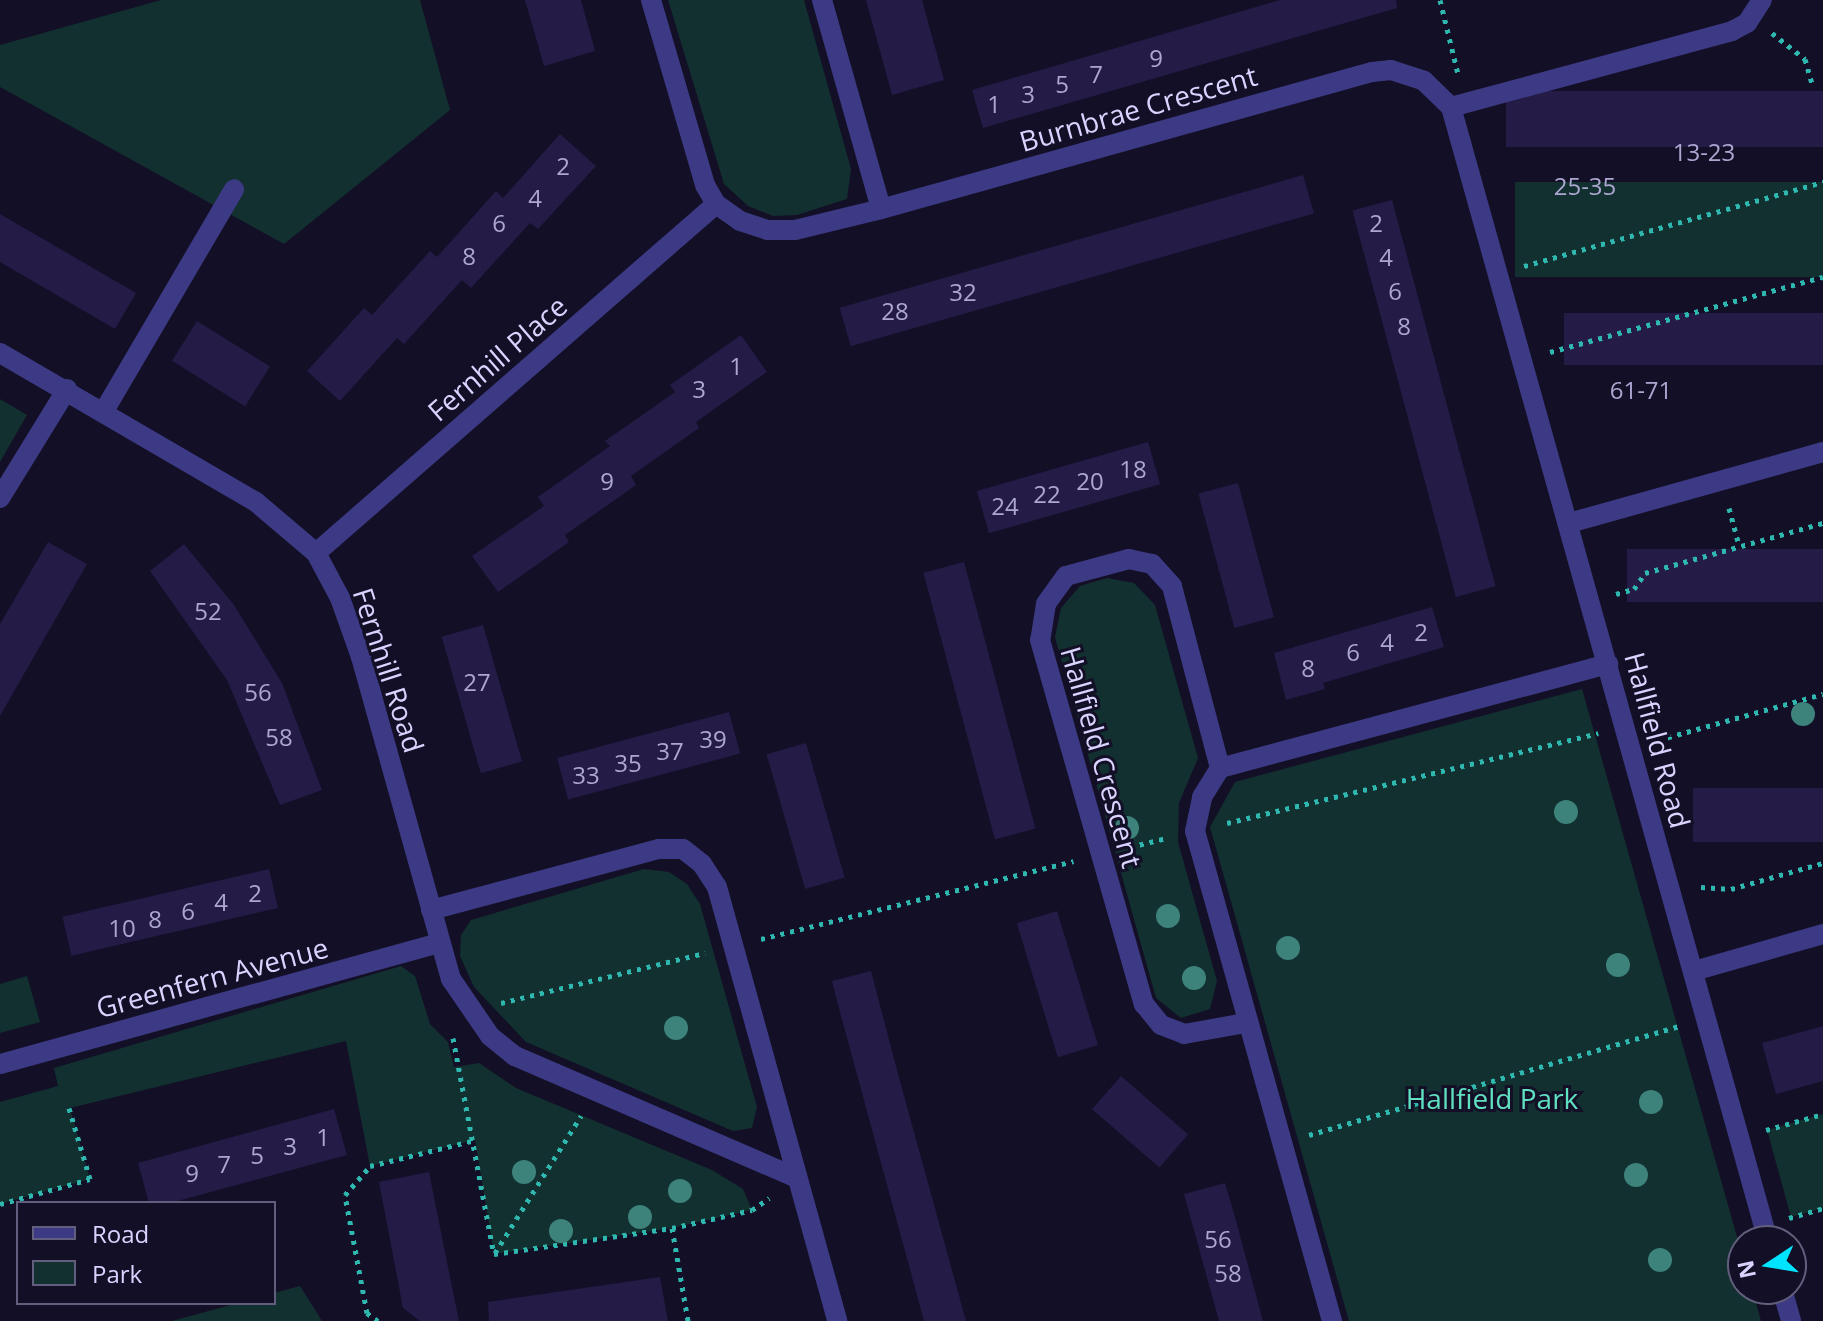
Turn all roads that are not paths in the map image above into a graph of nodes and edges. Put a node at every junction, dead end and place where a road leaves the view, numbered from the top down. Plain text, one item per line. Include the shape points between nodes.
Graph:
1 (651, 0) edge
2 (822, 0) edge
3 (1762, 0) edge
4 (1451, 107) junction
5 (234, 189) dead end
6 (716, 204) junction
7 (881, 209) junction
8 (0, 353) edge
9 (67, 389) junction
10 (104, 411) junction
11 (1823, 452) edge
12 (0, 498) edge
13 (1569, 523) junction
14 (316, 553) junction
15 (1608, 664) junction
16 (1220, 768) junction
17 (431, 910) junction
18 (1823, 934) edge
19 (440, 943) junction
20 (1694, 971) junction
21 (1246, 1023) junction
22 (0, 1064) edge
23 (797, 1178) junction
24 (1764, 1225) edge
25 (837, 1321) edge
26 (1332, 1321) edge

1 - 6 street via 696,163
2 - 7 street
3 - 4 street via 1747,23 1732,31
4 - 7 street, Burnbrae Crescent via 1438,90 1416,77 1372,72
4 - 13 street, Hallfield Road
5 - 10 street
6 - 7 street, Burnbrae Crescent via 740,221 768,230 795,230
6 - 14 street, Fernhill Place
8 - 9 street, Fernhill Road
9 - 10 street, Fernhill Road
9 - 12 street
10 - 14 street, Fernhill Road via 256,502
11 - 13 street
13 - 15 street, Hallfield Road
14 - 17 street, Fernhill Road via 340,598 361,657
15 - 16 street
15 - 20 street, Hallfield Road
16 - 21 street via 1202,797 1195,831
16 - 21 street, Hallfield Crescent via 1172,586 1152,564 1129,559 1066,576 1046,604 1040,640 1144,1004 1161,1025 1184,1034
17 - 19 street, Fernhill Road
17 - 23 street via 659,849 683,849 702,864 717,887
18 - 20 street
19 - 22 street, Greenfern Avenue
19 - 23 street, Fernhill Road via 469,1011 515,1056
20 - 24 street, Hallfield Road
21 - 26 street
23 - 25 street

